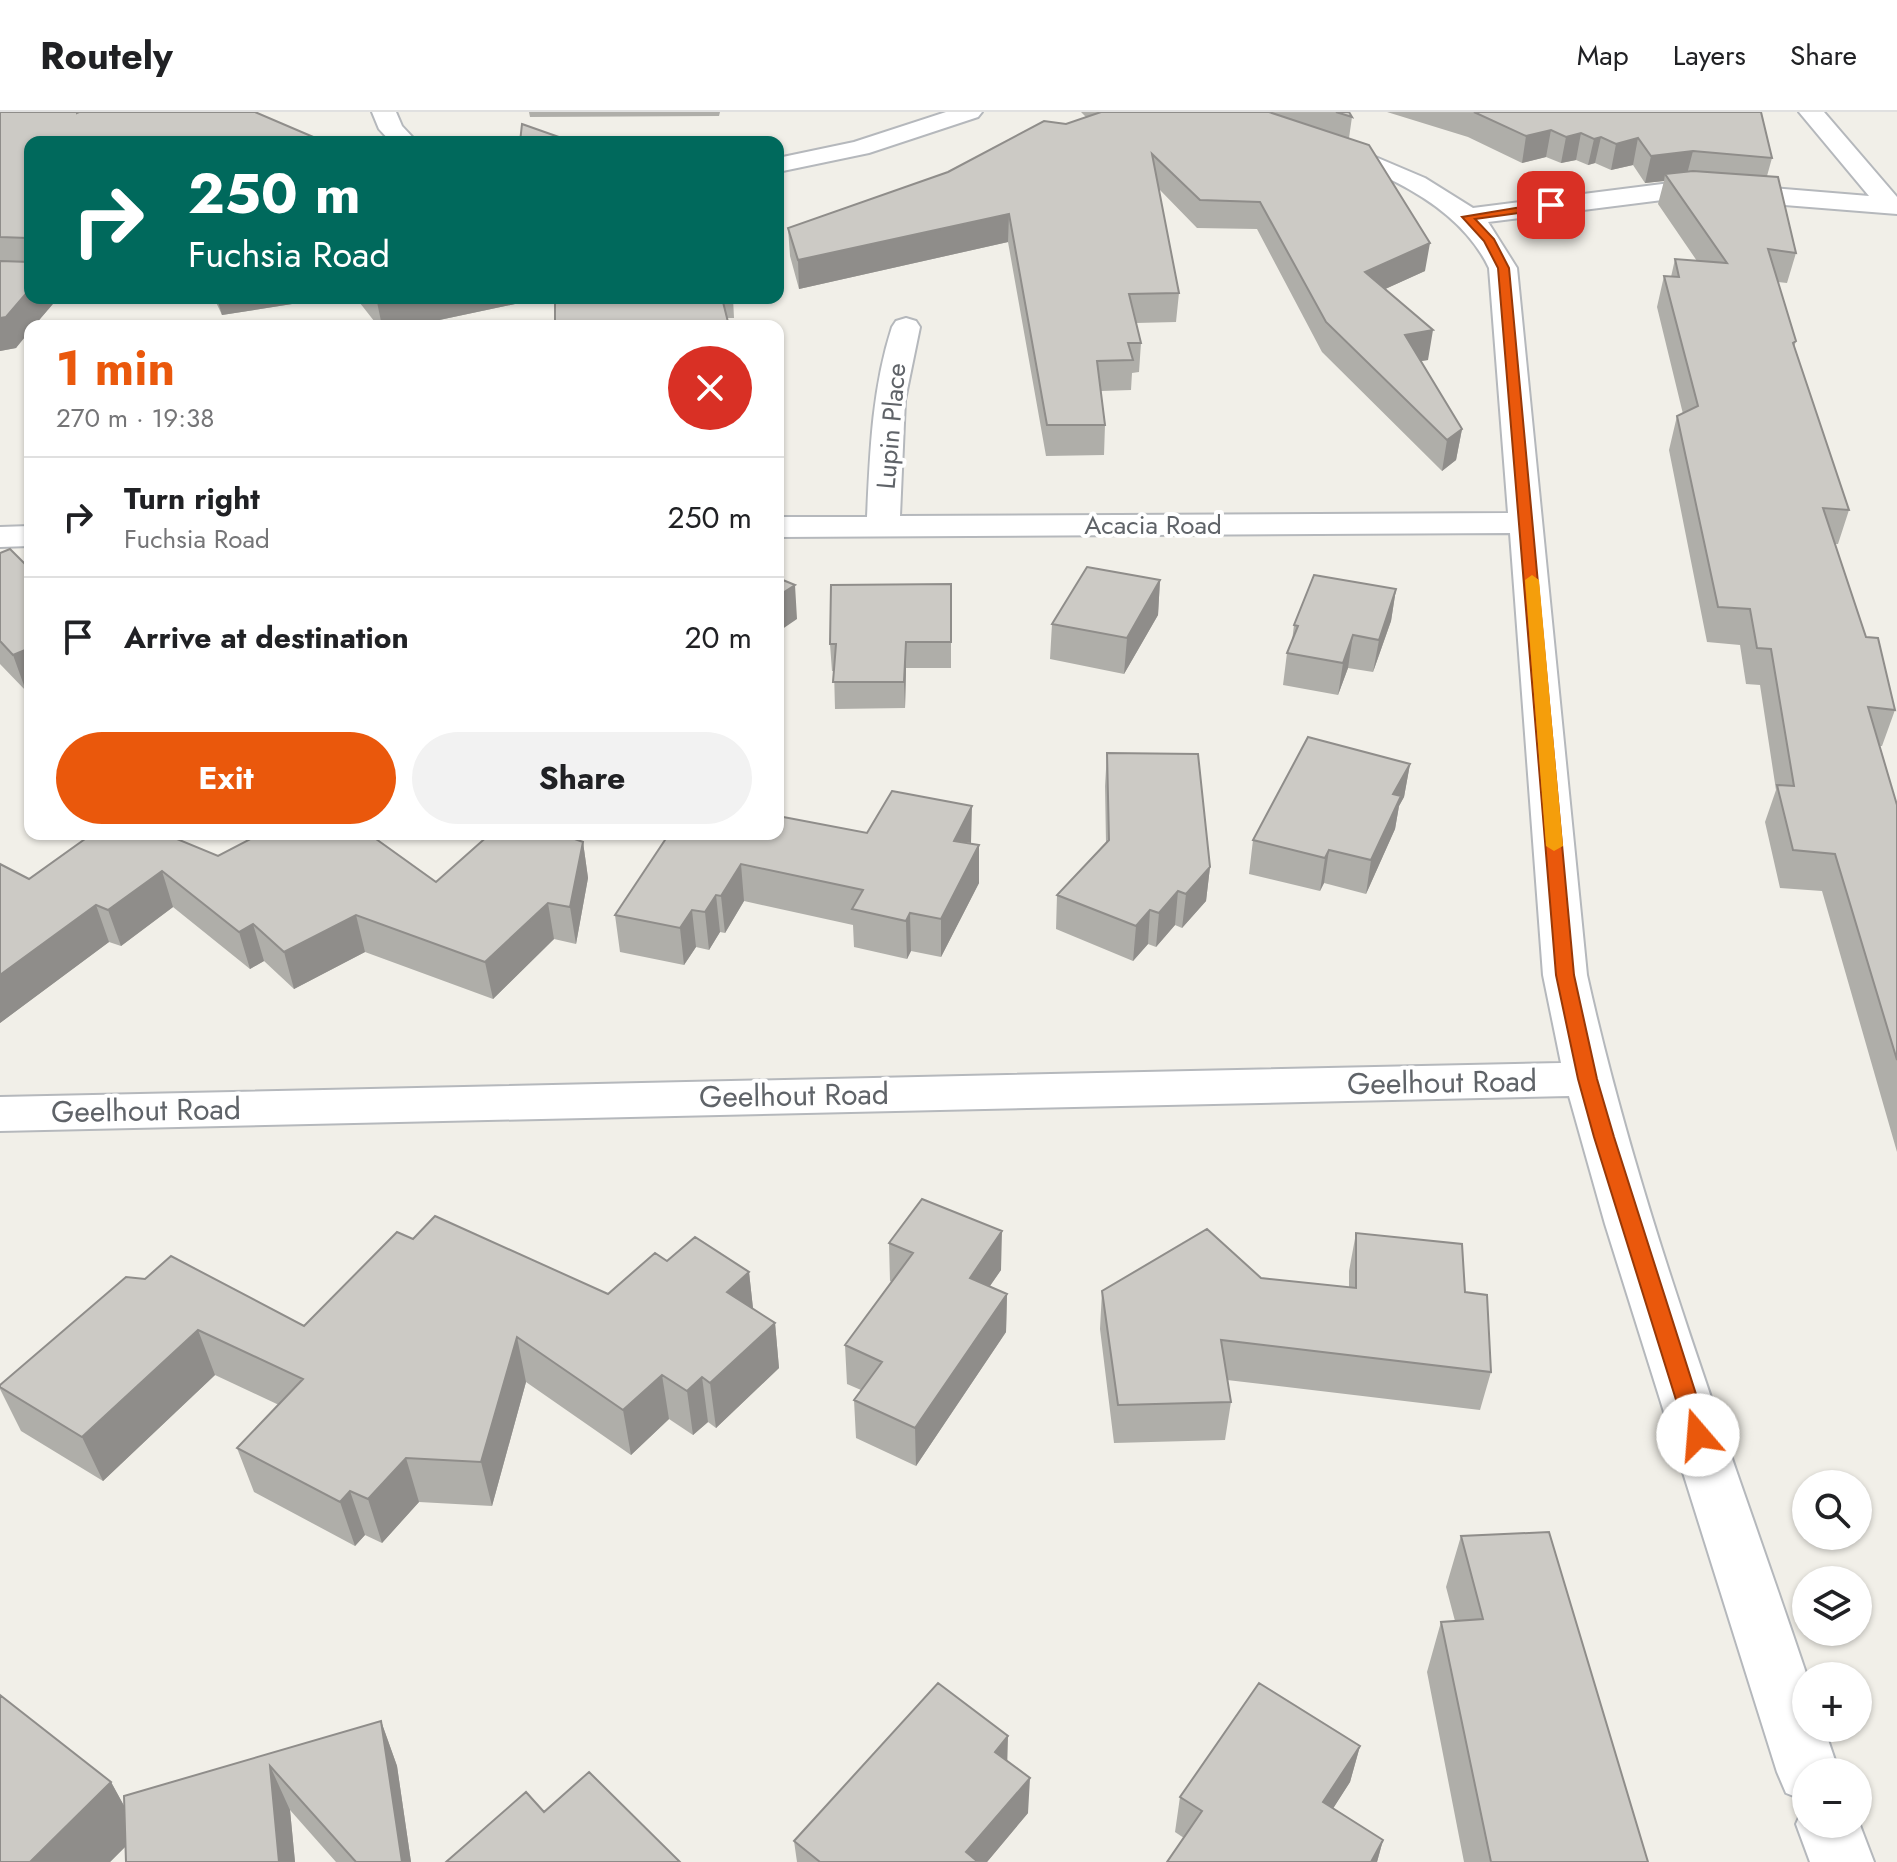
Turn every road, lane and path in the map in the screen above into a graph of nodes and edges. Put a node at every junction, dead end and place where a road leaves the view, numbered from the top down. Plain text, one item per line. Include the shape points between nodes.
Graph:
1 (384, 112) edge
2 (970, 112) edge
3 (1221, 112) edge
4 (1811, 112) edge
5 (399, 136) edge
6 (784, 164) edge
7 (1893, 206) edge
8 (1467, 217) junction
9 (906, 327) dead end
10 (1527, 523) junction
11 (883, 526) junction
12 (784, 527) edge
13 (24, 536) edge
14 (0, 537) edge
15 (1587, 1079) junction
16 (0, 1114) edge
17 (1803, 1758) edge
18 (1833, 1838) edge
19 (1842, 1862) edge

1 - 5 street
2 - 6 street via 860,148
3 - 8 street via 1372,165 1425,189
4 - 7 street
7 - 8 street via 1686,189
8 - 10 street via 1488,239 1503,268
9 - 11 street, Lupin Place via 889,390
10 - 11 street, Acacia Road
10 - 15 street via 1565,975
11 - 12 street, Acacia Road
13 - 14 street
15 - 16 street, Geelhout Road
15 - 17 street via 1634,1240
18 - 19 street

